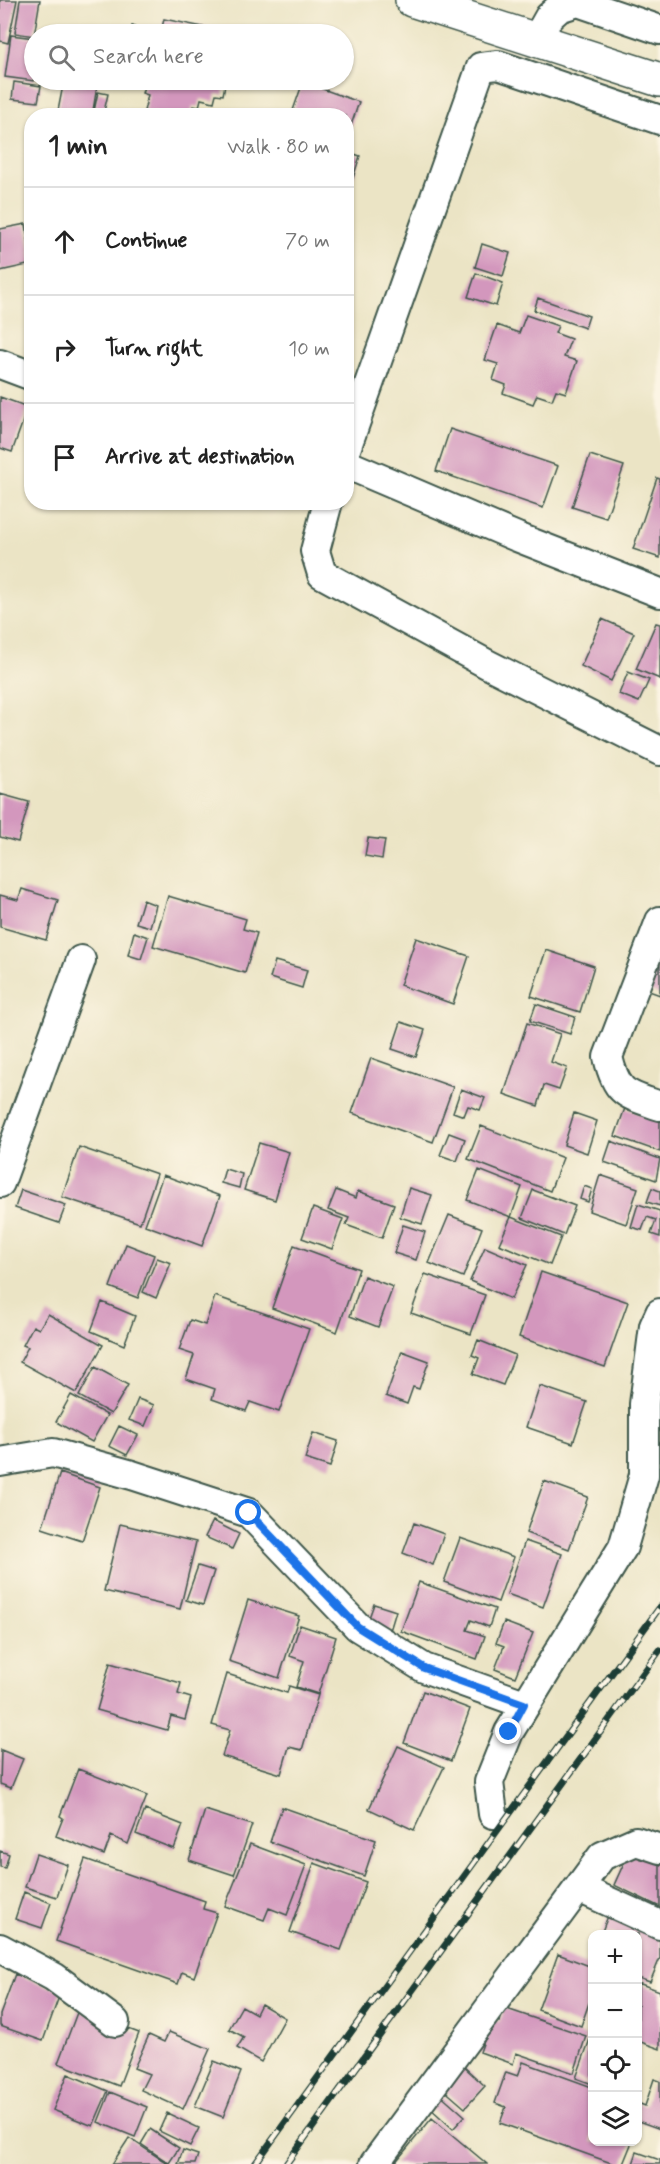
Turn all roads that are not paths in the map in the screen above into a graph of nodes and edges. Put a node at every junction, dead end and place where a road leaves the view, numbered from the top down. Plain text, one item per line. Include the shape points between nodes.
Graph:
1 (432, 3) edge
2 (660, 30) edge
3 (536, 40) junction
4 (660, 80) edge
5 (660, 120) edge
6 (0, 364) edge
7 (24, 373) edge
8 (354, 404) edge
9 (354, 467) edge
10 (326, 510) edge
11 (660, 593) edge
12 (660, 751) edge
13 (660, 921) edge
14 (81, 960) dead end
15 (660, 1106) edge
16 (0, 1183) edge
17 (660, 1313) edge
18 (0, 1462) edge
19 (524, 1704) junction
20 (493, 1814) dead end
21 (660, 1849) edge
22 (579, 1888) junction
23 (660, 1925) edge
24 (0, 1948) edge
25 (115, 2022) dead end
26 (374, 2164) edge

1 - 3 street
2 - 3 street via 578,2 559,8 549,17
3 - 4 street
5 - 8 street via 498,65 481,67
6 - 7 street
9 - 11 street
10 - 12 street via 315,551 322,574 487,664
13 - 15 street via 608,1058 614,1081 628,1095
14 - 16 street
17 - 19 street via 654,1326 645,1404 644,1475 623,1546
18 - 19 street via 53,1453 249,1513 358,1627 424,1668
19 - 20 street via 489,1782
21 - 22 street via 636,1841 603,1856
22 - 23 street
22 - 26 street
24 - 25 street via 54,1977

